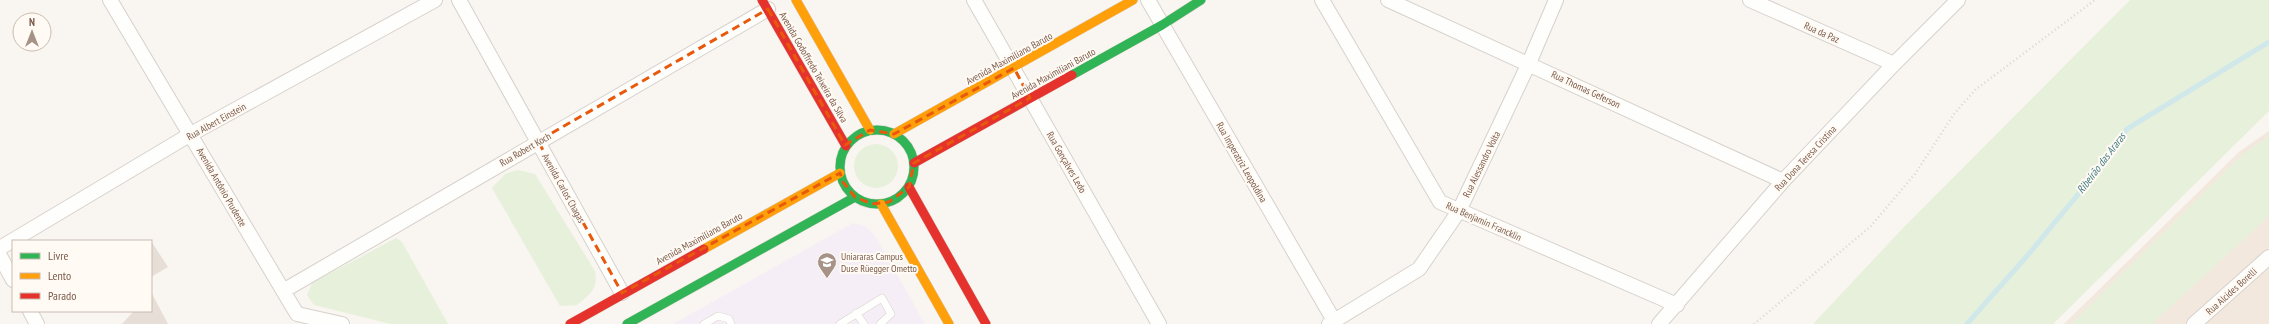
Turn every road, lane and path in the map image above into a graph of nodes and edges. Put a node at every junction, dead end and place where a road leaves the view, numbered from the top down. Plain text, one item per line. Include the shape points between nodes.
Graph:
1 (110, 0) edge
2 (435, 0) edge
3 (459, 0) edge
4 (796, 0) edge
5 (974, 0) edge
6 (1133, 0) edge
7 (1148, 0) edge
8 (1202, 0) edge
9 (1322, 0) edge
10 (1388, 0) edge
11 (1556, 0) edge
12 (1750, 0) edge
13 (1958, 0) edge
14 (2096, 0) edge
15 (765, 4) edge
16 (1162, 25) junction
17 (1529, 63) junction
18 (1894, 64) junction
19 (1014, 68) junction
20 (1030, 98) junction
21 (870, 130) junction
22 (192, 134) junction
23 (894, 134) junction
24 (538, 141) junction
25 (846, 146) junction
26 (914, 162) junction
27 (840, 172) junction
28 (1783, 181) junction
29 (909, 186) junction
30 (855, 197) junction
31 (881, 204) junction
32 (1459, 211) junction
33 (13, 240) edge
34 (12, 241) edge
35 (0, 248) edge
36 (0, 256) edge
37 (2269, 257) edge
38 (12, 278) edge
39 (283, 292) junction
40 (622, 293) junction
41 (1677, 305) junction
42 (31, 312) edge
43 (856, 313) junction
44 (1333, 323) edge
45 (37, 324) edge
46 (342, 324) edge
47 (570, 324) edge
48 (627, 324) edge
49 (704, 324) edge
50 (731, 324) edge
51 (840, 324) edge
52 (864, 324) edge
53 (880, 324) edge
54 (949, 324) edge
55 (986, 324) edge
56 (1159, 324) edge
57 (1659, 324) edge
58 (1754, 324) edge
59 (2194, 324) edge

1 - 22 street, Avenida Antônio Prudente
2 - 22 street, Rua Albert Einstein
3 - 24 street, Avenida Carlos Chagas
4 - 21 street, Avenida Godoffredo Teixeira da Silva
5 - 19 street, Rua Gonçalves Ledo
6 - 19 street, Avenida Maximiliano Baruto
7 - 16 street, Rua Imperatriz Leopoldina
8 - 16 street, Avenida Maximiliani Baruto
9 - 32 street, Rua Benjamin Francklin via 1440,202
10 - 17 street, Rua Thomas Geferson
11 - 17 street, Rua Alessandro Volta
12 - 18 street, Rua da Paz
13 - 18 street, Rua Dona Teresa Cristina
14 - 58 path via 1975,90 1954,114 1914,174 1870,227
15 - 24 street, Rua Robert Koch
15 - 25 street, Avenida Godoffredo Teixeira da Silva
16 - 20 street, Avenida Maximiliani Baruto
16 - 44 street, Rua Imperatriz Leopoldina
17 - 28 street, Rua Thomas Geferson
17 - 32 street, Rua Alessandro Volta
18 - 28 street, Rua Dona Teresa Cristina
19 - 20 street, Rua Gonçalves Ledo
19 - 23 street, Avenida Maximiliano Baruto
20 - 26 street, Avenida Maximiliani Baruto
20 - 56 street, Rua Gonçalves Ledo
21 - 23 street
21 - 25 street via 857,136
22 - 33 street, Rua Albert Einstein
22 - 39 street, Avenida Antônio Prudente
23 - 26 street via 907,146
24 - 39 street, Rua Robert Koch
24 - 40 street, Avenida Carlos Chagas
25 - 27 street via 840,163
26 - 29 street
27 - 30 street via 843,182
27 - 40 street, Avenida Maximiliano Baruto
28 - 41 street, Rua Dona Teresa Cristina
29 - 31 street via 897,198
29 - 55 street
30 - 31 street via 863,202
30 - 48 street
31 - 54 street
32 - 41 street, Rua Benjamin Francklin
32 - 44 street, Rua Alessandro Volta via 1419,269
34 - 35 street, Rua Albert Einstein
36 - 38 street
37 - 59 street, Rua Alcides Borelli
39 - 46 street, Avenida Antônio Prudente via 297,314
40 - 47 street, Avenida Maximiliano Baruto
41 - 57 street, Rua Dona Teresa Cristina
42 - 45 street
43 - 51 lane
43 - 52 lane
43 - 53 lane via 882,298 891,314
49 - 50 lane via 718,316 729,319

